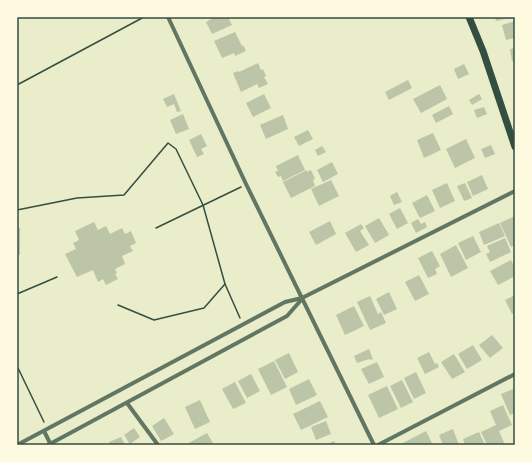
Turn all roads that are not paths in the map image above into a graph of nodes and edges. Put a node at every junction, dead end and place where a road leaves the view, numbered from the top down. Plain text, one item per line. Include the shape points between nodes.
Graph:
1 (168, 17) edge
2 (469, 17) edge
3 (515, 147) edge
4 (515, 191) edge
5 (302, 298) junction
6 (515, 374) edge
7 (127, 403) junction
8 (44, 431) junction
9 (18, 445) edge
10 (50, 445) edge
11 (158, 445) edge
12 (374, 445) edge
13 (378, 445) edge

1 - 5 street
2 - 3 main road via 484,51
4 - 5 street
5 - 7 street via 287,316
5 - 8 street via 285,302
5 - 12 street
6 - 13 street
7 - 10 street
7 - 11 street
8 - 9 street
8 - 10 street

